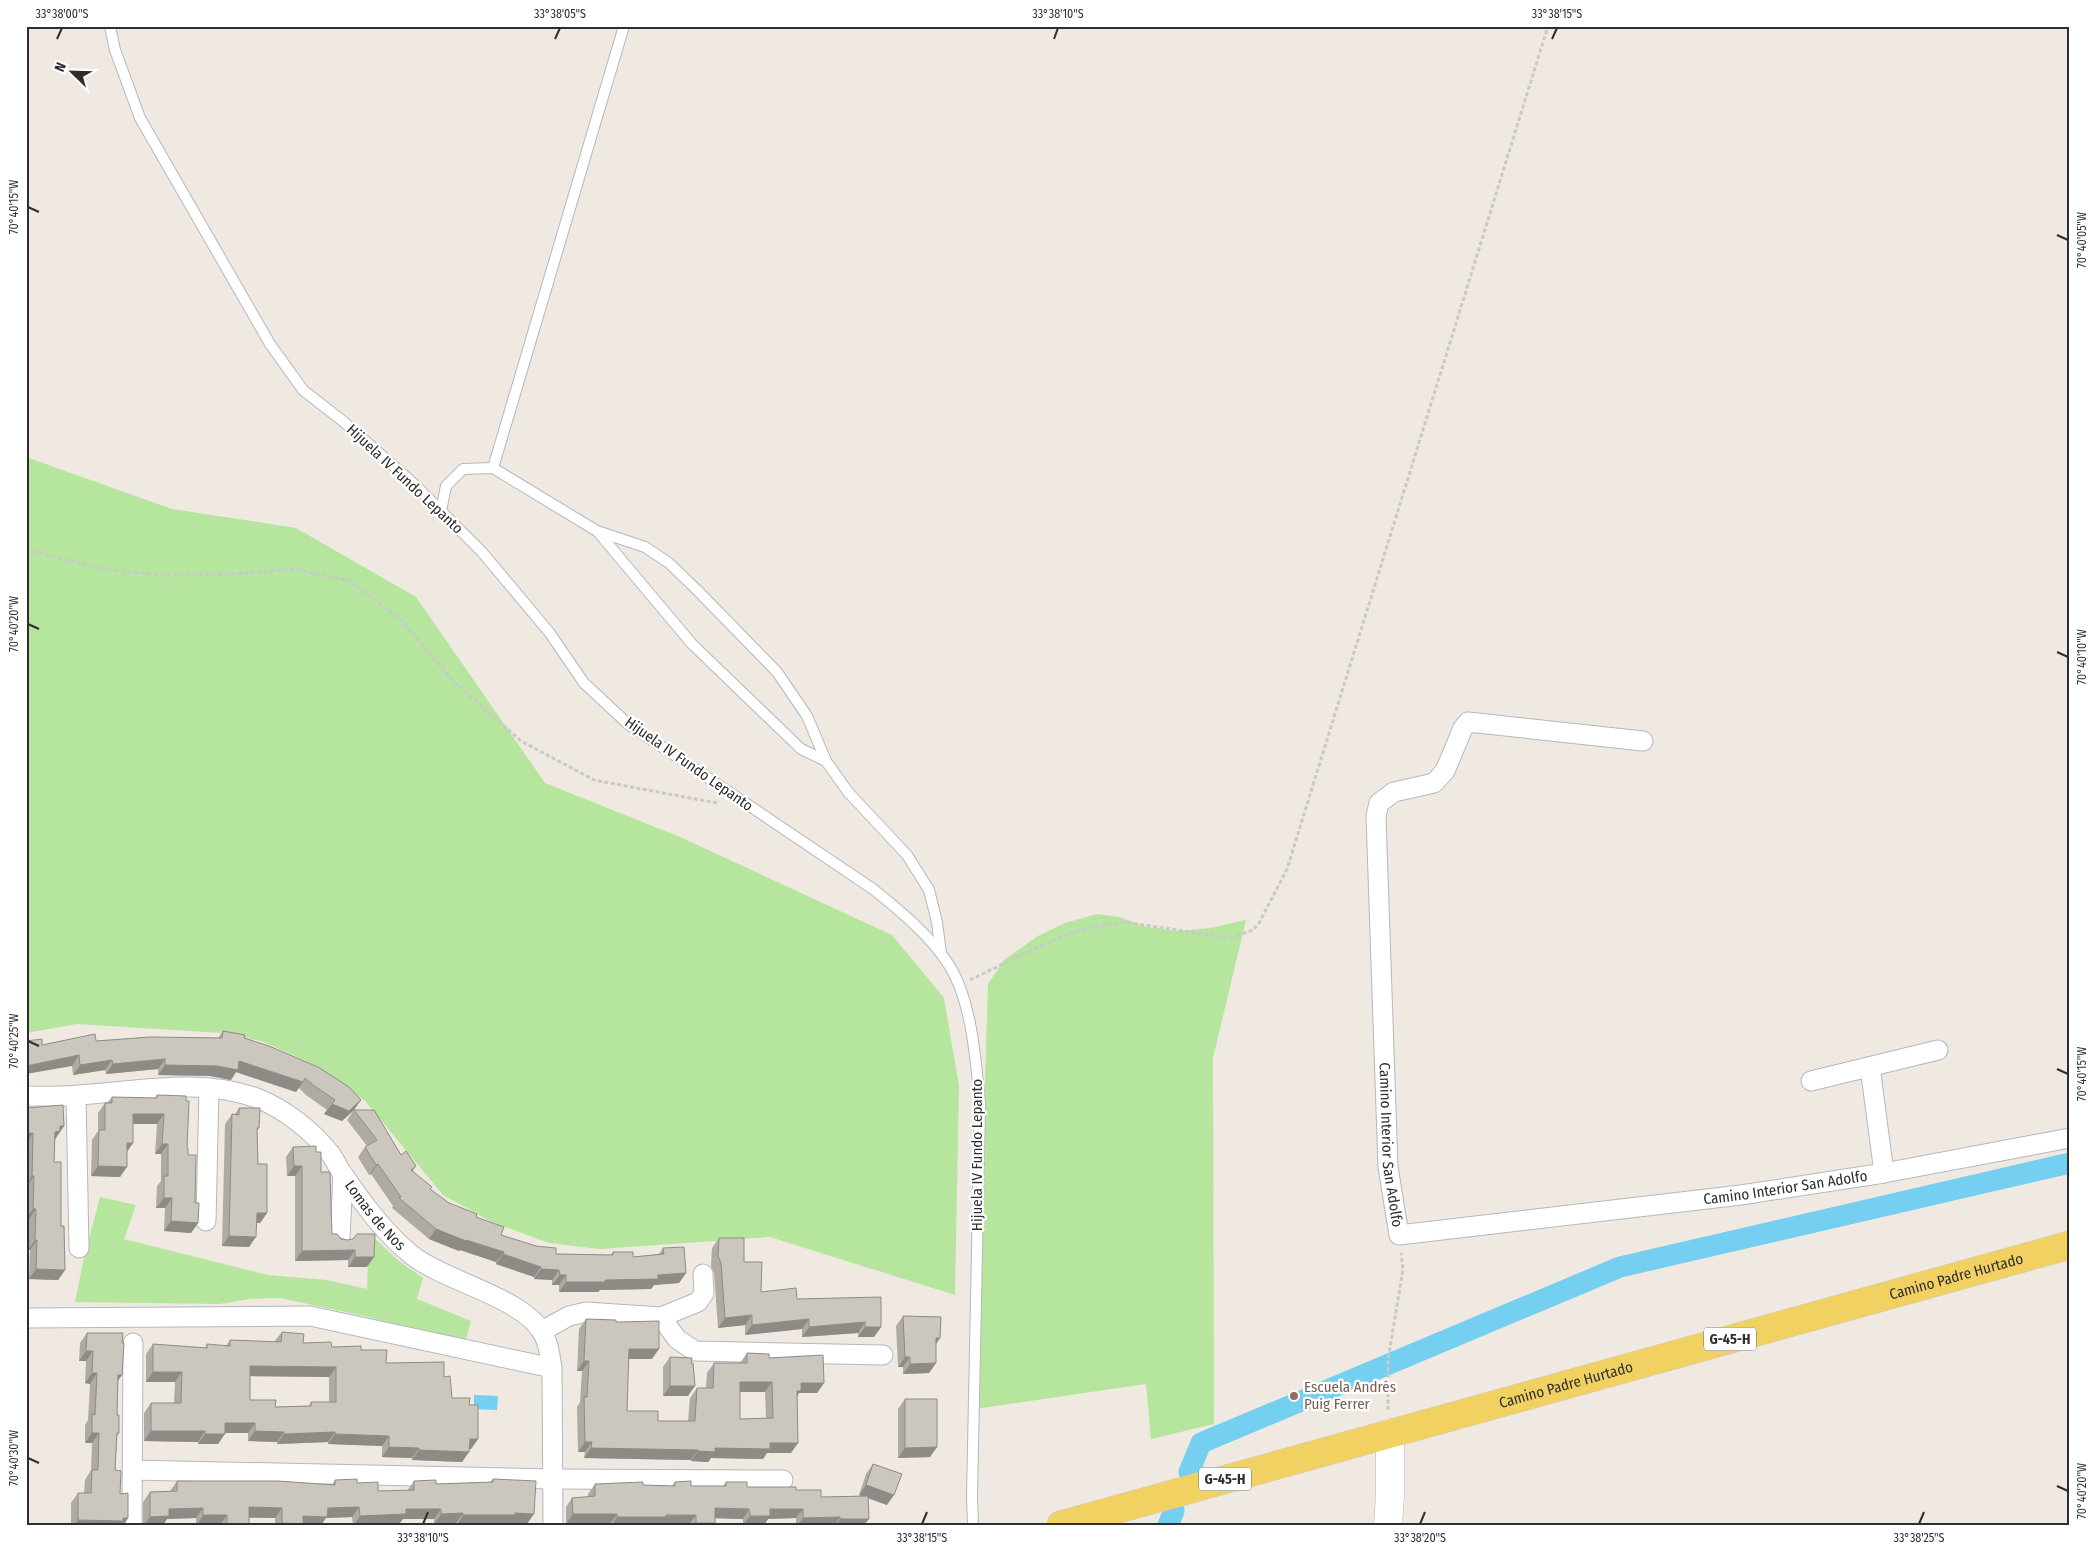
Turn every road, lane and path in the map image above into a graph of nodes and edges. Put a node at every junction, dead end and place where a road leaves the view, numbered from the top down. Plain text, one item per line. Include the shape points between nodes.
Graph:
1 (110, 26) edge
2 (624, 26) edge
3 (1548, 26) edge
4 (493, 468) junction
5 (441, 511) junction
6 (597, 531) junction
7 (26, 550) edge
8 (1643, 741) dead end
9 (826, 761) junction
10 (754, 810) junction
11 (940, 954) junction
12 (959, 986) junction
13 (1938, 1050) dead end
14 (1870, 1067) junction
15 (1811, 1081) dead end
16 (209, 1089) junction
17 (26, 1096) edge
18 (76, 1096) junction
19 (2070, 1138) edge
20 (1884, 1173) junction
21 (343, 1174) junction
22 (206, 1221) dead end
23 (1399, 1235) junction
24 (340, 1239) edge
25 (2070, 1245) edge
26 (79, 1248) dead end
27 (703, 1274) dead end
28 (661, 1317) junction
29 (26, 1318) edge
30 (542, 1331) junction
31 (134, 1343) dead end
32 (883, 1355) dead end
33 (552, 1368) junction
34 (1390, 1433) junction
35 (132, 1470) junction
36 (552, 1479) junction
37 (783, 1480) dead end
38 (132, 1525) edge
39 (553, 1525) edge
40 (973, 1525) edge
41 (1061, 1525) edge
42 (1388, 1525) edge

1 - 5 lane, Hijuela IV Fundo Lepanto via 115,50 140,118 270,344 303,390 344,422
2 - 4 lane
3 - 12 path via 1287,869 1259,923 1253,930 1231,938 1124,922 1098,926 1065,935
4 - 5 lane via 463,469 446,486
4 - 6 lane
5 - 10 lane, Hijuela IV Fundo Lepanto via 482,552 549,632 584,683 628,724
6 - 9 lane via 692,644 801,749
6 - 9 lane via 645,547 669,563 697,590 777,672 807,716
7 - 10 path via 108,570 166,576 294,569 350,581 401,620 452,680 522,741 594,780
8 - 23 street, Camino Interior San Adolfo via 1468,722 1444,771 1434,783 1394,792 1379,803 1376,844 1388,1167
9 - 11 lane via 848,792 908,855 929,890
10 - 11 lane, Hijuela IV Fundo Lepanto via 874,888
11 - 12 lane, Hijuela IV Fundo Lepanto
12 - 40 lane, Hijuela IV Fundo Lepanto via 970,1023 980,1104
13 - 14 street
14 - 15 street
14 - 20 street
16 - 18 street, Lomas de Nos via 169,1088
16 - 21 street, Lomas de Nos via 259,1099 283,1112 328,1151
16 - 22 street
17 - 18 street, Lomas de Nos
18 - 26 street
19 - 20 street, Camino Interior San Adolfo
20 - 23 street, Camino Interior San Adolfo via 1741,1195
21 - 24 street
21 - 30 street, Lomas de Nos via 392,1236 414,1257 498,1299 527,1316
23 - 34 path via 1403,1269 1388,1360
25 - 34 main road, Camino Padre Hurtado / G-45-H
27 - 28 street via 704,1294 698,1302
28 - 30 street via 586,1312 570,1316
28 - 32 street via 677,1339 695,1351
29 - 33 street via 310,1316
30 - 33 street, Lomas de Nos
31 - 35 street
33 - 36 street, Lomas de Nos
34 - 41 main road, Camino Padre Hurtado / G-45-H
34 - 42 main road
35 - 36 street
35 - 38 street
36 - 37 street
36 - 39 street, Lomas de Nos

